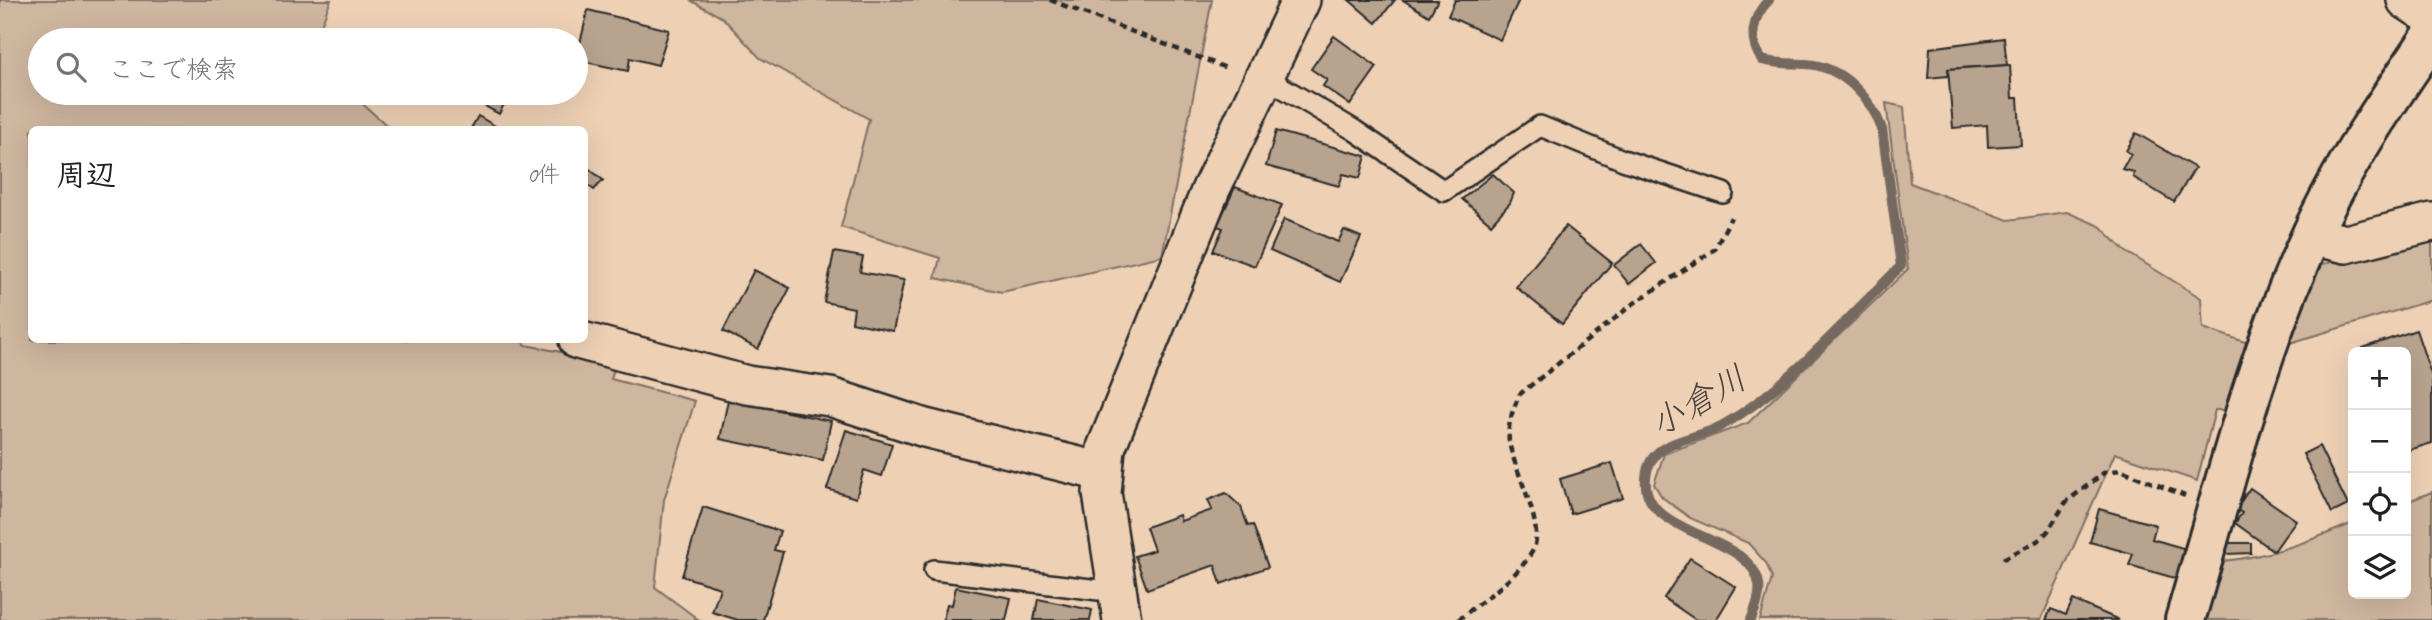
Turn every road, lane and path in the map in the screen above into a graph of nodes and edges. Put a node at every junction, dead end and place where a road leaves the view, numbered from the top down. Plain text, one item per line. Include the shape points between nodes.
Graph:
1 (1050, 0) edge
2 (1301, 0) edge
3 (2406, 0) edge
4 (2432, 17) edge
5 (2432, 36) edge
6 (1250, 74) junction
7 (1723, 193) joint
8 (2432, 222) edge
9 (2311, 236) junction
10 (588, 343) edge
11 (1102, 472) junction
12 (2219, 506) junction
13 (2003, 559) dead end
14 (934, 570) dead end
15 (1119, 604) edge
16 (1458, 620) edge
17 (2185, 620) edge

1 - 6 path
2 - 6 street
3 - 4 street
5 - 9 street via 2348,164
6 - 7 lane via 1354,130 1444,191 1540,125 1623,160
6 - 11 street via 1211,189 1118,414
7 - 16 path via 1731,219 1715,249 1633,304 1520,394 1509,442 1537,531 1535,547 1525,563
8 - 9 street via 2346,244
9 - 12 street via 2260,368
10 - 11 street via 747,385 830,397 925,429
11 - 15 street
12 - 13 path via 2121,470 2105,472 2066,502 2039,540
12 - 17 street
14 - 15 lane via 1099,590

